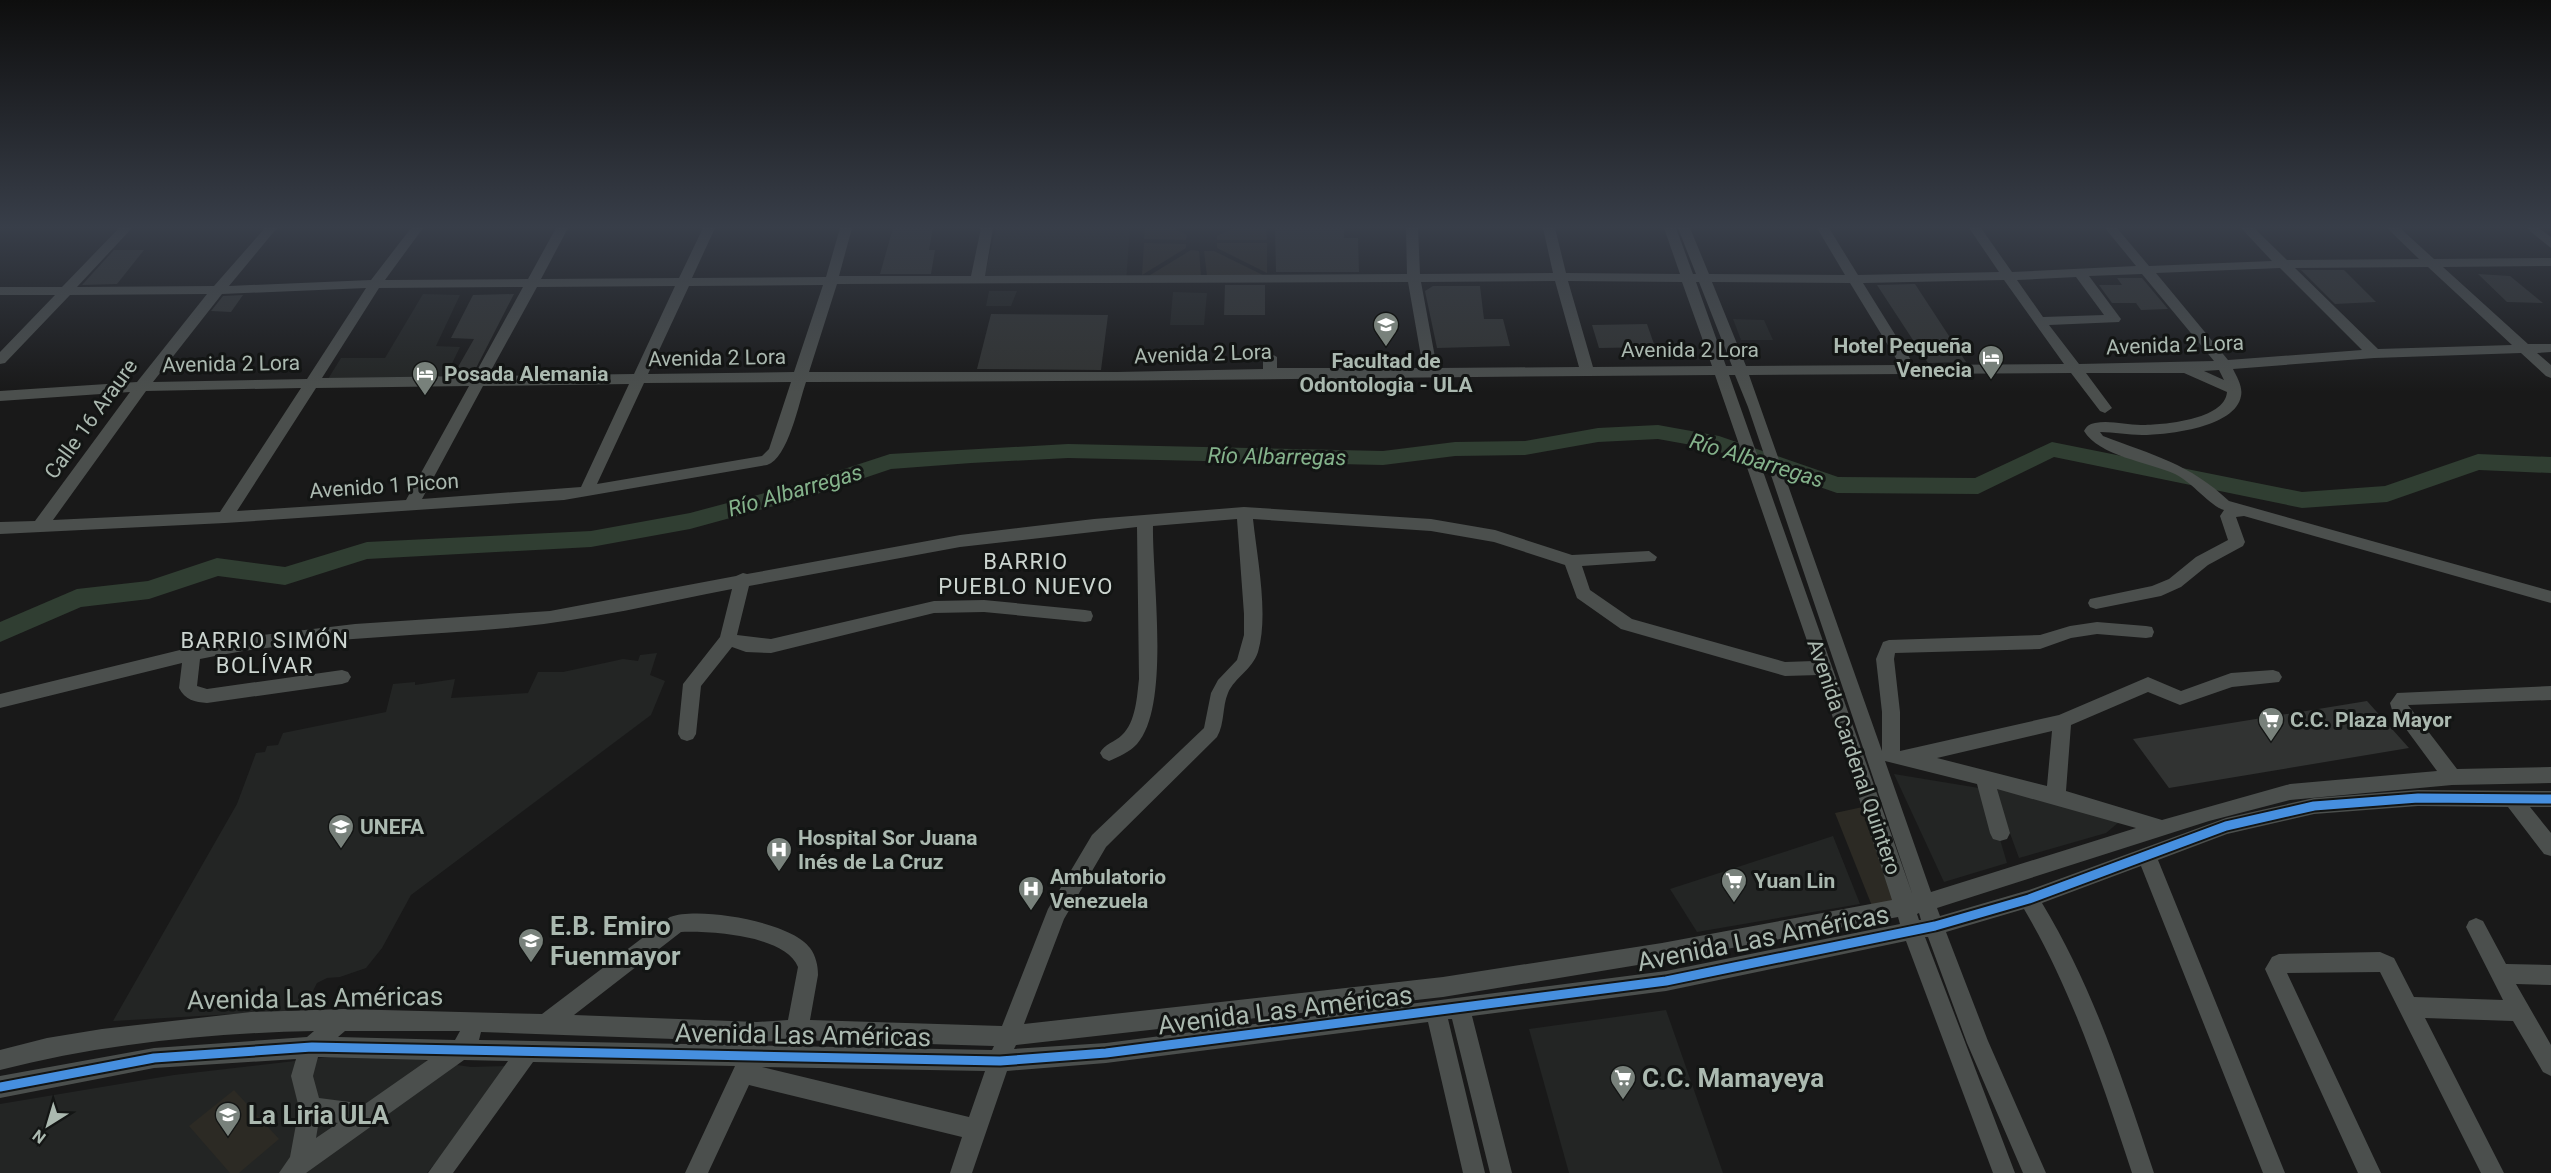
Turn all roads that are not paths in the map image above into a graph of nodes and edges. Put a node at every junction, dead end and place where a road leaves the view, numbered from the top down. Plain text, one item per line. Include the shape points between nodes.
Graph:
1 (71, 283) edge
2 (222, 283) edge
3 (531, 283) junction
4 (683, 283) junction
5 (702, 283) edge
6 (830, 283) edge
7 (1415, 283) edge
8 (1562, 283) edge
9 (1690, 283) edge
10 (1704, 283) edge
11 (1855, 283) edge
12 (2013, 283) edge
13 (2087, 283) edge
14 (2155, 283) edge
15 (2302, 283) edge
16 (2452, 283) edge
17 (375, 284) junction
18 (216, 290) junction
19 (0, 291) edge
20 (63, 291) junction
21 (2039, 321) junction
22 (2551, 348) edge
23 (2524, 349) junction
24 (2374, 354) junction
25 (1270, 357) dead end
26 (0, 360) edge
27 (2225, 366) junction
28 (2185, 368) junction
29 (2074, 369) junction
30 (1910, 370) junction
31 (1587, 371) junction
32 (1722, 371) junction
33 (1431, 372) junction
34 (1741, 372) junction
35 (1270, 373) junction
36 (2551, 374) edge
37 (798, 377) junction
38 (636, 380) junction
39 (477, 381) junction
40 (314, 383) junction
41 (139, 387) junction
42 (2234, 390) junction
43 (0, 396) edge
44 (2105, 408) dead end
45 (586, 492) junction
46 (410, 506) junction
47 (2241, 511) junction
48 (1244, 513) junction
49 (225, 517) junction
50 (1145, 522) junction
51 (39, 527) junction
52 (0, 528) edge
53 (1649, 557) dead end
54 (1572, 561) junction
55 (743, 579) junction
56 (2551, 597) edge
57 (2096, 603) dead end
58 (1084, 616) dead end
59 (2146, 632) dead end
60 (728, 639) junction
61 (192, 656) junction
62 (1825, 668) junction
63 (342, 677) dead end
64 (2273, 677) dead end
65 (2551, 693) edge
66 (0, 700) edge
67 (2062, 721) junction
68 (687, 734) dead end
69 (1109, 753) dead end
70 (1890, 755) junction
71 (2551, 775) edge
72 (1984, 777) junction
73 (2452, 777) junction
74 (2056, 796) junction
75 (2551, 799) edge
76 (2514, 800) junction
77 (2163, 828) junction
78 (2000, 833) dead end
79 (2551, 848) edge
80 (2147, 856) junction
81 (2029, 899) junction
82 (1925, 903) junction
83 (1904, 907) junction
84 (1935, 926) junction
85 (2476, 927) dead end
86 (1912, 930) junction
87 (2500, 974) junction
88 (2551, 975) edge
89 (2407, 1007) junction
90 (1460, 1009) junction
91 (2519, 1011) junction
92 (1436, 1012) junction
93 (343, 1019) junction
94 (472, 1022) junction
95 (543, 1026) junction
96 (796, 1030) junction
97 (757, 1032) junction
98 (1009, 1036) junction
99 (312, 1047) junction
100 (529, 1050) junction
101 (459, 1051) junction
102 (0, 1060) edge
103 (1000, 1061) junction
104 (747, 1063) junction
105 (2551, 1065) edge
106 (0, 1087) edge
107 (310, 1108) junction
108 (366, 1115) junction
109 (977, 1130) junction
110 (295, 1168) edge
111 (439, 1173) edge
112 (696, 1173) edge
113 (961, 1173) edge
114 (1474, 1173) edge
115 (1501, 1173) edge
116 (2004, 1173) edge
117 (2035, 1173) edge
118 (2143, 1173) edge
119 (2274, 1173) edge
120 (2370, 1173) edge
121 (2493, 1173) edge

1 - 20 street
2 - 18 street, Calle 16 Araure
3 - 4 street
3 - 17 street
3 - 39 street
4 - 5 street
4 - 38 street
6 - 37 street
7 - 33 street
8 - 31 street
9 - 32 street, Avenida Cardenal Quintero
10 - 34 street, Avenida Cardenal Quintero
11 - 30 street
12 - 21 street
13 - 21 street via 2114,319
14 - 27 street
15 - 24 street
16 - 23 street
17 - 18 street
17 - 40 street
18 - 20 street
18 - 41 street, Calle 16 Araure
19 - 20 street
20 - 26 street
21 - 29 street
22 - 23 street, Avenida 2 Lora
23 - 24 street, Avenida 2 Lora
23 - 36 street
24 - 27 street, Avenida 2 Lora
25 - 35 street
27 - 28 street, Avenida 2 Lora
27 - 42 street
28 - 29 street, Avenida 2 Lora
28 - 42 street
29 - 30 street, Avenida 2 Lora
29 - 44 street
30 - 34 street, Avenida 2 Lora
31 - 32 street, Avenida 2 Lora
31 - 33 street, Avenida 2 Lora
32 - 34 street, Avenida 2 Lora
32 - 62 street, Avenida Cardenal Quintero
33 - 35 street, Avenida 2 Lora
34 - 70 street, Avenida Cardenal Quintero via 1832,625
35 - 37 street, Avenida 2 Lora
37 - 38 street, Avenida 2 Lora
37 - 45 street, Avenido 1 Picon via 776,452 767,460
38 - 39 street, Avenida 2 Lora
38 - 45 street
39 - 40 street, Avenida 2 Lora
39 - 46 street
40 - 41 street, Avenida 2 Lora
40 - 49 street
41 - 43 street, Avenida 2 Lora
41 - 51 street, Calle 16 Araure
42 - 47 street via 2228,408 2205,419 2170,428 2102,427 2091,431 2106,444 2168,466 2202,484 2224,505
45 - 46 street, Avenido 1 Picon
46 - 49 street, Avenido 1 Picon
47 - 56 street
47 - 57 street via 2228,516 2236,542 2202,561 2175,584 2155,592
48 - 50 street
48 - 54 street via 1431,525 1495,536
48 - 98 street via 1253,616 1245,664 1222,686 1211,732 1099,841 1055,915
49 - 51 street, Avenido 1 Picon
50 - 55 street via 960,541
50 - 69 street via 1148,668 1144,702 1131,737
51 - 52 street, Avenido 1 Picon
53 - 54 street
54 - 62 street via 1583,594 1627,624 1785,669
55 - 60 street
55 - 61 street via 550,617 290,637
58 - 60 street via 984,606 933,607 771,646 746,645
59 - 70 street via 2097,628 2040,642 1889,647 1885,659 1891,712
60 - 68 street via 692,684
61 - 63 street via 188,688 196,695
61 - 66 street
62 - 83 street, Avenida Cardenal Quintero
64 - 67 street via 2231,680 2180,698 2148,684
65 - 73 street via 2403,698 2399,703 2401,710
67 - 70 street via 1980,742
67 - 74 street
70 - 72 street
70 - 82 street, Avenida Cardenal Quintero
71 - 73 street, Avenida Las Américas
72 - 74 street
72 - 78 street
73 - 77 street, Avenida Las Américas via 2290,792
74 - 77 street
75 - 76 street, Avenida Las Américas
76 - 79 street
76 - 80 street, Avenida Las Américas via 2418,798 2314,806 2226,826
77 - 82 street, Avenida Las Américas
80 - 81 street, Avenida Las Américas
80 - 119 street
81 - 84 street, Avenida Las Américas
81 - 118 street via 2091,1020
82 - 83 street, Avenida Las Américas
82 - 84 street, Avenida Cardenal Quintero
83 - 86 street, Avenida Cardenal Quintero
83 - 98 street, Avenida Las Américas via 1443,987
84 - 86 street, Avenida Las Américas
84 - 117 street via 1978,1042
85 - 87 street
86 - 90 street, Avenida Las Américas via 1666,981
86 - 116 street, Avenida Cardenal Quintero
87 - 88 street
87 - 91 street
89 - 91 street
89 - 120 street via 2387,965 2380,961 2275,969
89 - 121 street
90 - 92 street, Avenida Las Américas
90 - 115 street
91 - 105 street
92 - 103 street, Avenida Las Américas via 1106,1053
92 - 114 street
93 - 94 street, Avenida Las Américas
93 - 99 street
93 - 102 street, Avenida Las Américas via 173,1029 48,1048
94 - 95 street, Avenida Las Américas
94 - 101 street via 470,1037
95 - 96 street via 677,923 694,921 770,934 802,951 808,966
95 - 97 street, Avenida Las Américas
96 - 97 street, Avenida Las Américas
96 - 98 street, Avenida Las Américas
97 - 104 street
98 - 103 street
99 - 101 street, Avenida Las Américas
99 - 106 street, Avenida Las Américas via 154,1058
99 - 107 street via 302,1076
100 - 101 street, Avenida Las Américas
100 - 104 street, Avenida Las Américas
100 - 111 street
101 - 108 street
103 - 104 street, Avenida Las Américas
103 - 109 street
104 - 109 street
104 - 112 street
107 - 108 street
107 - 110 street
108 - 110 street
109 - 113 street

